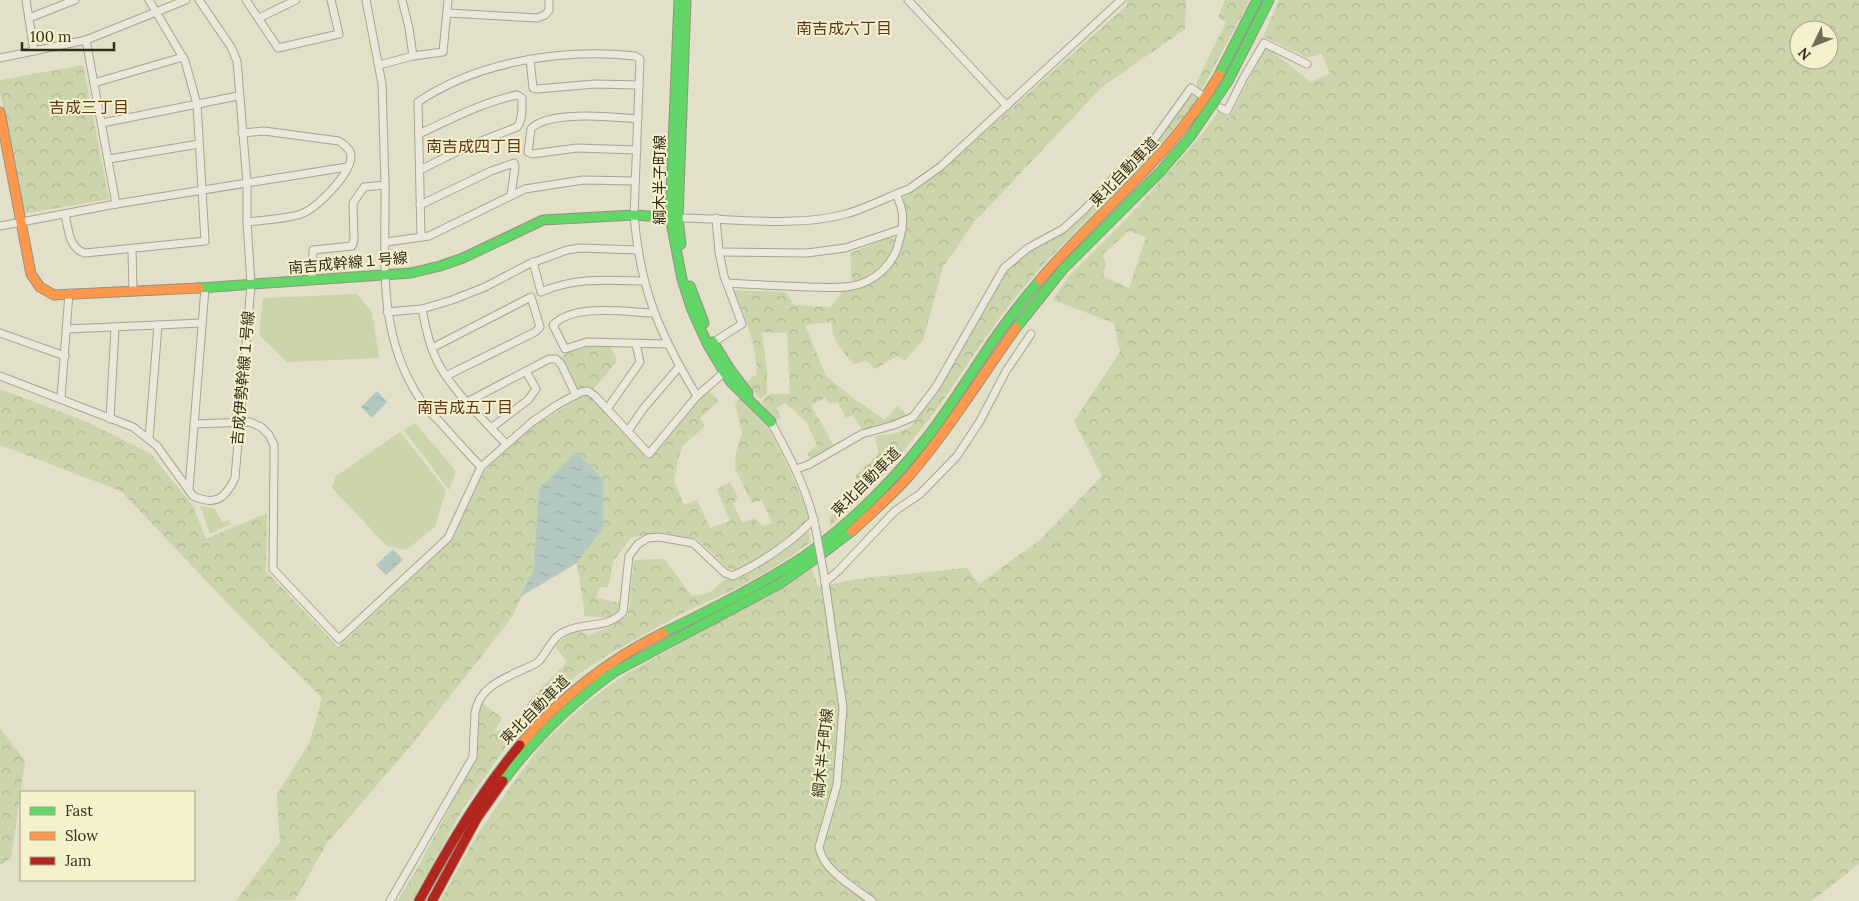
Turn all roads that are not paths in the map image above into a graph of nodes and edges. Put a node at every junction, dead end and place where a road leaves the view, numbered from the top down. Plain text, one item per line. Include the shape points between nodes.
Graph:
1 (26, 0) edge
2 (75, 0) edge
3 (149, 0) edge
4 (186, 0) edge
5 (199, 0) edge
6 (246, 0) edge
7 (296, 0) edge
8 (331, 0) edge
9 (366, 0) edge
10 (402, 0) edge
11 (448, 0) edge
12 (549, 0) edge
13 (679, 0) edge
14 (686, 0) edge
15 (908, 0) edge
16 (1121, 0) edge
17 (1258, 0) edge
18 (1269, 0) edge
19 (158, 13) junction
20 (448, 13) junction
21 (29, 18) junction
22 (259, 18) junction
23 (86, 40) junction
24 (34, 51) junction
25 (413, 56) junction
26 (183, 57) junction
27 (0, 58) edge
28 (530, 59) junction
29 (1307, 64) dead end
30 (379, 65) junction
31 (94, 83) junction
32 (639, 85) junction
33 (1200, 94) dead end
34 (238, 96) junction
35 (197, 104) junction
36 (1007, 106) junction
37 (1221, 108) dead end
38 (0, 112) edge
39 (638, 119) junction
40 (102, 123) junction
41 (242, 133) junction
42 (419, 134) junction
43 (200, 144) junction
44 (637, 150) junction
45 (4, 155) edge
46 (109, 160) junction
47 (348, 167) junction
48 (420, 170) junction
49 (636, 181) junction
50 (246, 183) junction
51 (385, 185) junction
52 (202, 191) junction
53 (896, 194) junction
54 (511, 195) junction
55 (116, 204) junction
56 (420, 206) junction
57 (65, 214) junction
58 (634, 215) junction
59 (674, 218) junction
60 (716, 218) junction
61 (22, 222) junction
62 (247, 222) junction
63 (0, 226) edge
64 (902, 229) junction
65 (421, 237) junction
66 (386, 242) junction
67 (132, 250) junction
68 (638, 250) junction
69 (719, 252) junction
70 (533, 262) junction
71 (385, 276) junction
72 (312, 280) junction
73 (644, 281) junction
74 (727, 283) junction
75 (251, 285) junction
76 (205, 288) junction
77 (133, 291) junction
78 (69, 293) junction
79 (422, 309) junction
80 (387, 312) junction
81 (654, 313) junction
82 (202, 323) junction
83 (158, 325) junction
84 (115, 328) junction
85 (67, 329) junction
86 (0, 333) edge
87 (1030, 334) dead end
88 (636, 344) junction
89 (667, 344) junction
90 (710, 344) junction
91 (432, 348) junction
92 (65, 356) junction
93 (679, 367) junction
94 (727, 370) junction
95 (526, 371) junction
96 (0, 376) edge
97 (446, 376) junction
98 (576, 395) junction
99 (697, 396) junction
100 (61, 398) junction
101 (468, 402) junction
102 (607, 409) junction
103 (110, 420) junction
104 (240, 422) junction
105 (771, 422) joint
106 (194, 424) junction
107 (491, 428) junction
108 (628, 432) junction
109 (149, 439) junction
110 (506, 444) junction
111 (481, 467) junction
112 (796, 469) junction
113 (189, 489) junction
114 (814, 522) junction
115 (824, 579) junction
116 (390, 901) edge
117 (419, 901) edge
118 (432, 901) edge
119 (872, 901) edge

1 - 21 street
2 - 21 street
3 - 19 street
4 - 19 street
5 - 34 street, 吉成伊勢幹線１号線 via 237,61
6 - 22 street
7 - 22 street
8 - 22 street via 339,34 278,48
9 - 30 street
10 - 25 street
11 - 20 street
12 - 20 street via 545,15 537,18
13 - 59 main road, 綱木半子町線
14 - 59 main road
15 - 36 street
16 - 36 street
17 - 117 main road, 東北自動車道 via 1230,56 1195,114 1145,171 1050,268 918,448 891,479 824,541 783,570 627,652 568,695 505,760 463,822
18 - 118 main road, 東北自動車道 via 1228,82 1201,124 1153,179 1049,285 930,451 894,492 813,562 745,602 646,653 584,694 543,733 503,782 462,844
19 - 23 street
19 - 26 street
20 - 25 street via 443,52
21 - 24 street
23 - 24 street
23 - 31 street
24 - 27 street
25 - 30 street
26 - 31 street
26 - 35 street
28 - 32 street via 533,88 537,89 595,84
28 - 32 street via 576,54 635,56 640,59
28 - 42 street via 457,81 418,102
29 - 37 street via 1264,43 1227,111
30 - 51 street
31 - 40 street
32 - 39 street
33 - 112 street via 1191,88 1155,138 1085,209 1063,229 1028,248 1004,268 936,387 913,417 862,434
34 - 35 street
34 - 41 street, 吉成伊勢幹線１号線
35 - 40 street
35 - 43 street
36 - 53 street via 940,167 909,190
38 - 45 main road, 南吉成幹線１号線
39 - 44 street
39 - 44 street via 588,116 541,121 531,129 528,148 532,154 576,148
40 - 46 street
41 - 47 street via 264,131 339,141 351,156
41 - 50 street, 吉成伊勢幹線１号線
42 - 48 street
42 - 48 street via 506,97 517,95 522,98 517,127 479,141
43 - 46 street
43 - 52 street
44 - 49 street
45 - 61 main road, 南吉成幹線１号線
46 - 55 street
47 - 50 street
47 - 62 street via 327,196 301,214
48 - 56 street
49 - 54 street via 583,180 525,189
49 - 58 street
50 - 52 street
50 - 62 street, 吉成伊勢幹線１号線
51 - 66 street
51 - 72 street via 364,187 353,203 352,246 313,250
52 - 55 street
52 - 67 street via 205,241
53 - 60 street via 847,214 823,218 775,221
53 - 64 street via 903,209
54 - 56 street via 514,163
54 - 65 street via 449,227
55 - 57 street
56 - 65 street
57 - 61 street
57 - 67 street via 73,246 78,251
58 - 59 main road, 南吉成幹線１号線
58 - 68 street
58 - 71 main road, 南吉成幹線１号線 via 543,220 463,258 421,271
59 - 60 street
59 - 90 main road via 687,278
60 - 69 street
61 - 63 street
61 - 78 main road, 南吉成幹線１号線 via 31,274 37,285 54,295
62 - 75 street, 吉成伊勢幹線１号線
64 - 69 street via 845,248 807,253
64 - 74 street via 894,257 884,270 853,286
65 - 66 street
66 - 71 street
67 - 77 street
68 - 70 street via 580,248
68 - 73 street
69 - 74 street
70 - 73 street via 541,292 579,280
70 - 79 street via 485,286
71 - 72 main road, 南吉成幹線１号線
71 - 80 street
72 - 75 main road, 南吉成幹線１号線
73 - 81 street
74 - 90 street via 742,324
75 - 76 main road, 南吉成幹線１号線
75 - 104 street, 吉成伊勢幹線１号線
76 - 77 main road, 南吉成幹線１号線
76 - 82 street
77 - 78 main road, 南吉成幹線１号線
78 - 85 street
79 - 80 street
79 - 91 street
80 - 111 street via 392,342 422,403
81 - 88 street via 576,312 553,326 565,349 587,342
81 - 89 street
82 - 83 street
82 - 106 street
83 - 84 street
83 - 109 street
84 - 85 street
84 - 103 street
85 - 92 street
86 - 92 street
87 - 115 street via 957,456 920,494 894,512 838,571
88 - 89 street
88 - 102 street via 640,362
89 - 93 street
90 - 94 main road
91 - 97 street
91 - 97 street via 531,296 540,327 536,332
92 - 100 street
93 - 99 street
93 - 108 street
94 - 99 street
94 - 105 main road
95 - 98 street via 549,359 556,359
95 - 101 street
95 - 107 street via 536,389 528,400
96 - 100 street, 吉成伊勢幹線１号線
97 - 101 street
98 - 102 street via 588,391
98 - 110 street via 532,422
99 - 108 street via 649,454
100 - 103 street, 吉成伊勢幹線１号線
101 - 107 street
102 - 108 street
103 - 109 street, 吉成伊勢幹線１号線 via 133,427
104 - 106 street
104 - 111 street via 261,426 274,445 273,569 339,639 448,538
104 - 113 street, 吉成伊勢幹線１号線 via 235,478 223,497 213,501 201,500
105 - 112 street, 綱木半子町線
106 - 113 street
107 - 110 street
109 - 113 street, 吉成伊勢幹線１号線
110 - 111 street
112 - 114 street, 綱木半子町線
114 - 115 street, 綱木半子町線, bridge
114 - 116 street via 753,566 733,576 725,574 693,543 652,537 638,544 630,556 623,612 618,618 567,630 557,637 537,662 495,682 482,693 475,713 474,756
115 - 119 street, 綱木半子町線 via 843,708 837,785 819,847 830,868

